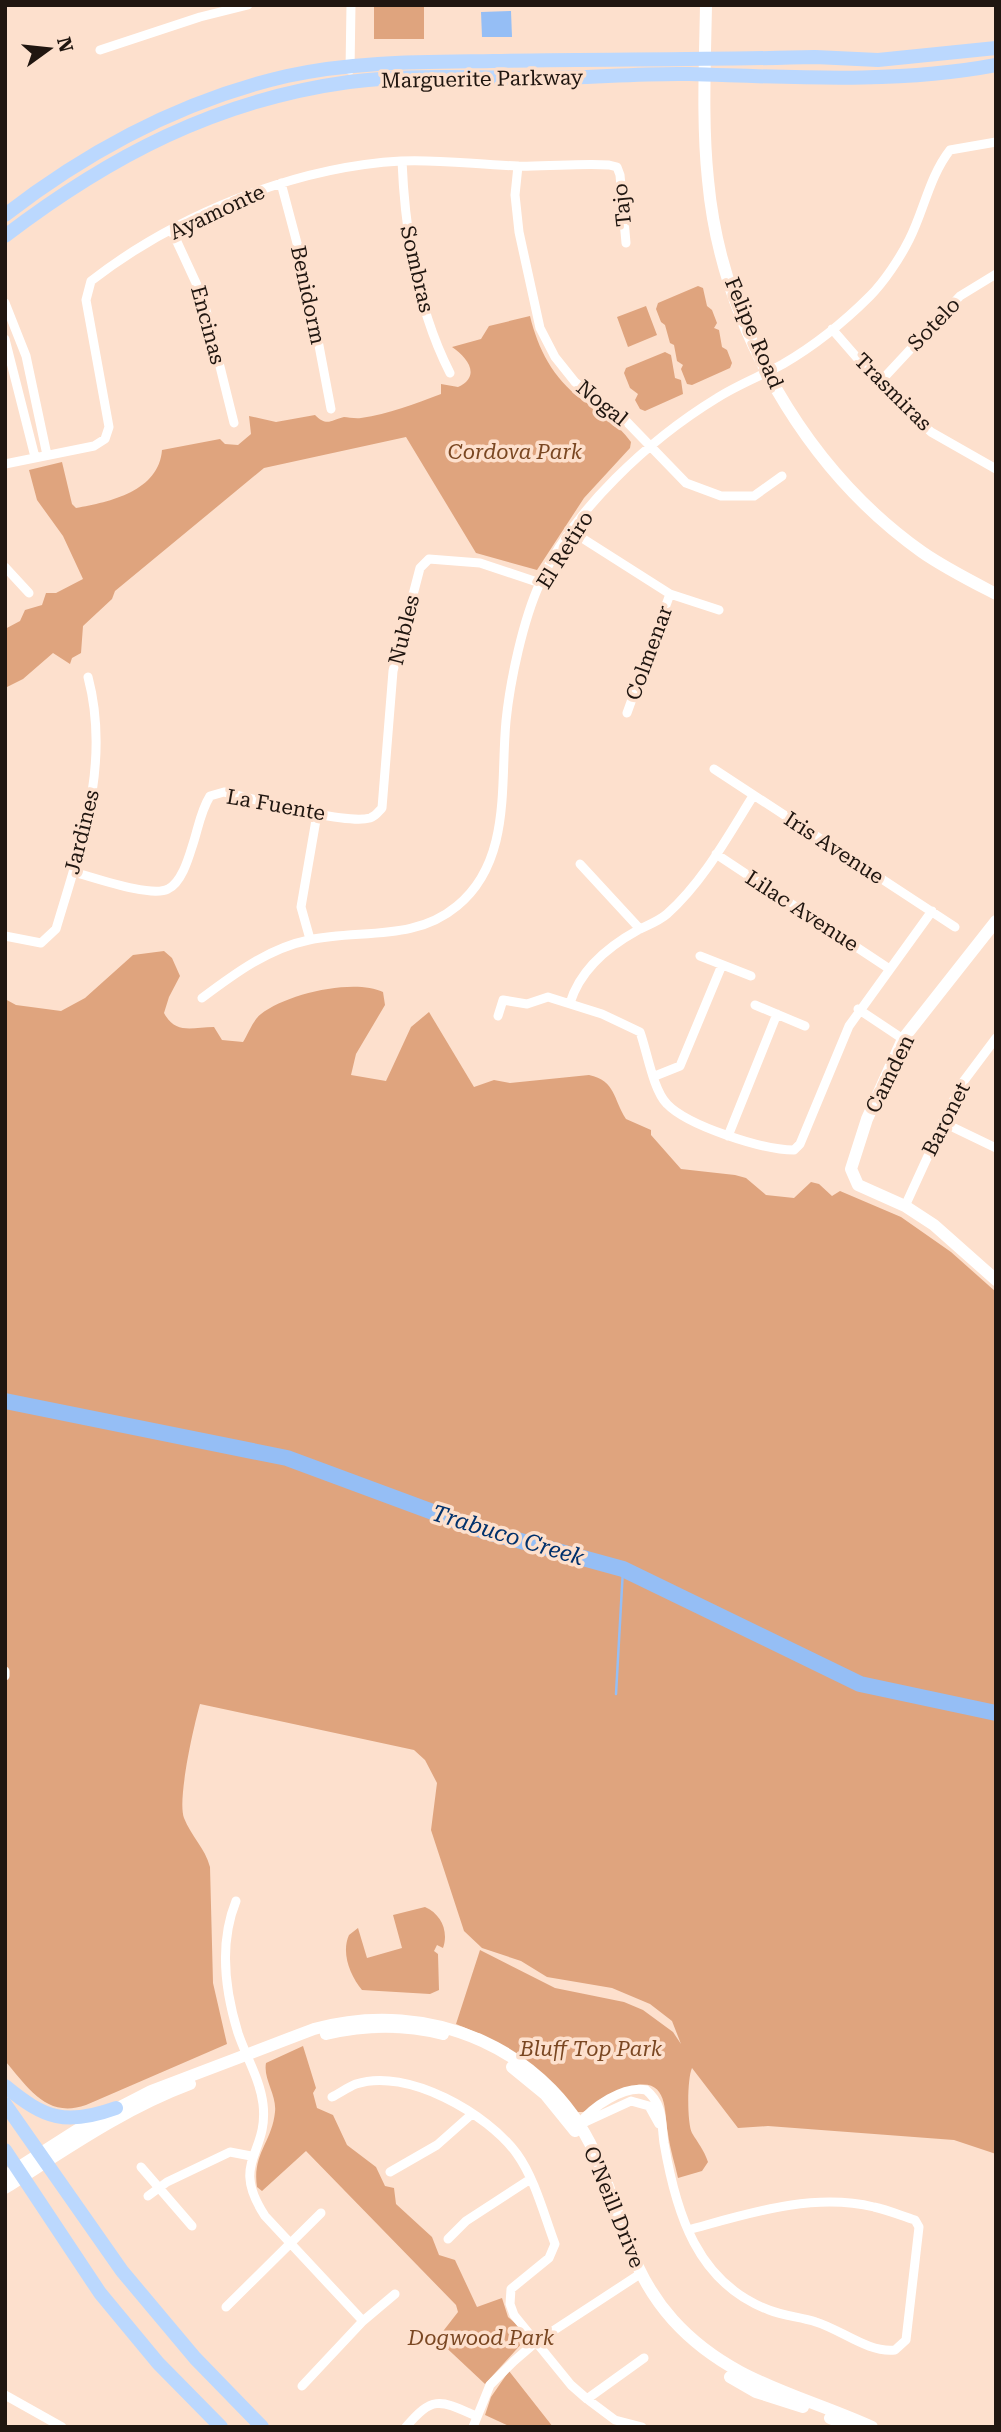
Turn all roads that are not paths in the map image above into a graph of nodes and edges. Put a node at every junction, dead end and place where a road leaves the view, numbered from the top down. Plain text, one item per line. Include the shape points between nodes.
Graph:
1 (248, 5) edge
2 (351, 5) edge
3 (706, 5) edge
4 (996, 48) edge
5 (100, 50) dead end
6 (705, 60) junction
7 (996, 65) edge
8 (349, 66) junction
9 (706, 76) junction
10 (352, 82) junction
11 (996, 142) edge
12 (402, 161) junction
13 (518, 166) junction
14 (617, 167) joint
15 (281, 183) junction
16 (5, 215) edge
17 (172, 231) junction
18 (5, 236) edge
19 (626, 243) dead end
20 (996, 274) edge
21 (5, 303) edge
22 (832, 329) junction
23 (5, 339) edge
24 (767, 372) junction
25 (450, 373) dead end
26 (879, 383) junction
27 (331, 409) dead end
28 (234, 423) dead end
29 (649, 447) junction
30 (47, 454) junction
31 (35, 457) junction
32 (5, 464) edge
33 (995, 466) edge
34 (782, 476) dead end
35 (572, 531) junction
36 (5, 567) edge
37 (540, 583) junction
38 (29, 593) dead end
39 (670, 594) junction
40 (996, 594) edge
41 (719, 610) dead end
42 (88, 677) dead end
43 (627, 713) dead end
44 (714, 769) dead end
45 (753, 796) junction
46 (317, 814) junction
47 (375, 816) joint
48 (716, 854) junction
49 (580, 864) dead end
50 (73, 872) junction
51 (932, 911) junction
52 (996, 921) edge
53 (955, 927) dead end
54 (640, 929) junction
55 (5, 936) edge
56 (310, 939) junction
57 (700, 956) dead end
58 (722, 965) junction
59 (888, 968) junction
60 (751, 976) dead end
61 (202, 998) dead end
62 (570, 1003) junction
63 (755, 1005) dead end
64 (859, 1009) junction
65 (777, 1014) junction
66 (498, 1016) dead end
67 (804, 1026) dead end
68 (996, 1038) edge
69 (903, 1039) junction
70 (655, 1076) junction
71 (942, 1122) junction
72 (728, 1136) junction
73 (996, 1148) edge
74 (905, 1206) junction
75 (996, 1280) edge
76 (236, 1901) dead end
77 (248, 2057) junction
78 (5, 2087) edge
79 (332, 2097) dead end
80 (5, 2104) edge
81 (116, 2108) junction
82 (472, 2114) junction
83 (576, 2127) junction
84 (5, 2150) edge
85 (43, 2156) junction
86 (251, 2156) junction
87 (141, 2166) dead end
88 (390, 2172) dead end
89 (15, 2173) edge
90 (529, 2180) junction
91 (5, 2188) edge
92 (158, 2189) junction
93 (148, 2196) dead end
94 (321, 2213) dead end
95 (192, 2226) dead end
96 (688, 2230) junction
97 (448, 2239) dead end
98 (289, 2242) junction
99 (637, 2276) junction
100 (395, 2294) dead end
101 (226, 2307) dead end
102 (363, 2321) junction
103 (536, 2342) junction
104 (644, 2358) dead end
105 (302, 2386) dead end
106 (5, 2395) edge
107 (587, 2399) junction
108 (476, 2416) junction
109 (62, 2427) edge
110 (221, 2427) edge
111 (262, 2427) edge
112 (406, 2427) edge
113 (473, 2427) edge
114 (642, 2427) edge
115 (851, 2427) edge
116 (872, 2427) edge

1 - 5 street
2 - 8 street
3 - 6 main road, Felipe Road
4 - 6 main road, Marguerite Parkway via 878,60
6 - 8 main road, Marguerite Parkway
6 - 9 main road, Felipe Road
7 - 9 main road, Marguerite Parkway via 878,76
8 - 10 street
8 - 16 main road, Marguerite Parkway via 232,91 176,112 64,171
9 - 10 main road, Marguerite Parkway
9 - 24 main road, Felipe Road via 705,148 714,225 737,302
10 - 18 main road, Marguerite Parkway via 268,98 172,133 127,153 73,186
11 - 22 street, El Retiro via 950,150 940,163 909,242 873,294
12 - 13 street, Ayamonte
12 - 15 street, Ayamonte
12 - 25 street, Sombras via 404,209 414,263 434,343
13 - 14 street, Ayamonte
13 - 29 street, Nogal via 519,232 540,328 575,382 626,421
14 - 19 street, Tajo
15 - 17 street, Ayamonte
15 - 27 street, Benidorm via 306,277
17 - 28 street, Encinas via 203,298
17 - 30 street, Ayamonte via 91,281 86,300 109,427 105,439 94,446
20 - 26 street, Sotelo via 960,296
21 - 30 street via 26,356
22 - 24 street, El Retiro
22 - 26 street, Trasmiras
23 - 31 street
24 - 29 street, El Retiro via 716,398
24 - 40 main road, Felipe Road via 822,456 865,502 922,551
26 - 33 street, Trasmiras via 930,432
29 - 34 street, Nogal via 686,483 721,496 754,496
29 - 35 street, El Retiro
30 - 31 street, Ayamonte
31 - 32 street, Ayamonte
35 - 37 street, El Retiro
35 - 39 street
36 - 38 street
37 - 47 street, Nubles via 480,563 429,559 420,568 393,671 382,808
37 - 56 street, El Retiro via 511,683 500,829 488,868 457,906 419,927
39 - 41 street
39 - 43 street, Colmenar
42 - 50 street, Jardines via 96,709 96,779
44 - 45 street, Iris Avenue
45 - 48 street
45 - 51 street, Iris Avenue
46 - 47 street, La Fuente
46 - 50 street, La Fuente via 225,792 210,796 203,807 180,878 169,889 154,892
46 - 56 street via 301,907
48 - 54 street via 666,915
48 - 59 street, Lilac Avenue
49 - 54 street
50 - 55 street, Jardines via 51,936 41,943
51 - 53 street, Iris Avenue
51 - 59 street
52 - 69 main road, Camden
54 - 62 street via 617,942 591,967
56 - 61 street, El Retiro via 265,956
57 - 58 street
58 - 60 street
58 - 70 street via 680,1066
59 - 64 street
62 - 66 street via 548,997 527,1004 505,999
62 - 70 street via 640,1032
63 - 65 street
64 - 69 street
64 - 72 street via 797,1148 790,1151
65 - 67 street
65 - 72 street
68 - 71 street, Baronet via 960,1086
69 - 74 main road, Camden via 867,1119 851,1169 858,1185
70 - 72 street via 667,1105
71 - 73 street
71 - 74 street, Baronet
74 - 75 main road via 934,1225
76 - 77 street via 227,1929 227,1977 238,2034
77 - 81 main road, O'Neill Drive
77 - 83 main road, O'Neill Drive via 351,2028 434,2031 470,2041 509,2065
77 - 85 main road, O'Neill Drive
77 - 86 street via 263,2105 260,2140
78 - 81 main road via 43,2113 59,2118 77,2119
79 - 82 street via 356,2084 385,2081 424,2089
80 - 85 main road
81 - 85 main road, O'Neill Drive
82 - 88 street via 437,2145
82 - 90 street via 518,2155
83 - 96 street via 631,2101 654,2112
83 - 99 main road, O'Neill Drive
84 - 89 main road
85 - 89 main road, O'Neill Drive
85 - 111 main road via 130,2281
86 - 92 street via 230,2152
86 - 98 street via 247,2175 254,2199
87 - 92 street
89 - 91 main road, O'Neill Drive
89 - 110 main road via 125,2325
90 - 97 street via 466,2221
90 - 103 street via 555,2244 548,2258 511,2289 510,2304
92 - 93 street
92 - 95 street
94 - 98 street
96 - 96 street via 705,2265 738,2293 770,2310 832,2327 871,2347 890,2350 906,2340 918,2232 915,2220 839,2202 788,2205
98 - 101 street
98 - 102 street
99 - 103 street
99 - 115 main road, O'Neill Drive via 690,2349 756,2392
99 - 116 main road, O'Neill Drive via 673,2320 720,2363
100 - 102 street
102 - 105 street
103 - 107 street
103 - 108 street via 490,2385
104 - 107 street
106 - 109 street
107 - 114 street via 615,2420
108 - 112 street via 437,2402 424,2406
108 - 113 street

